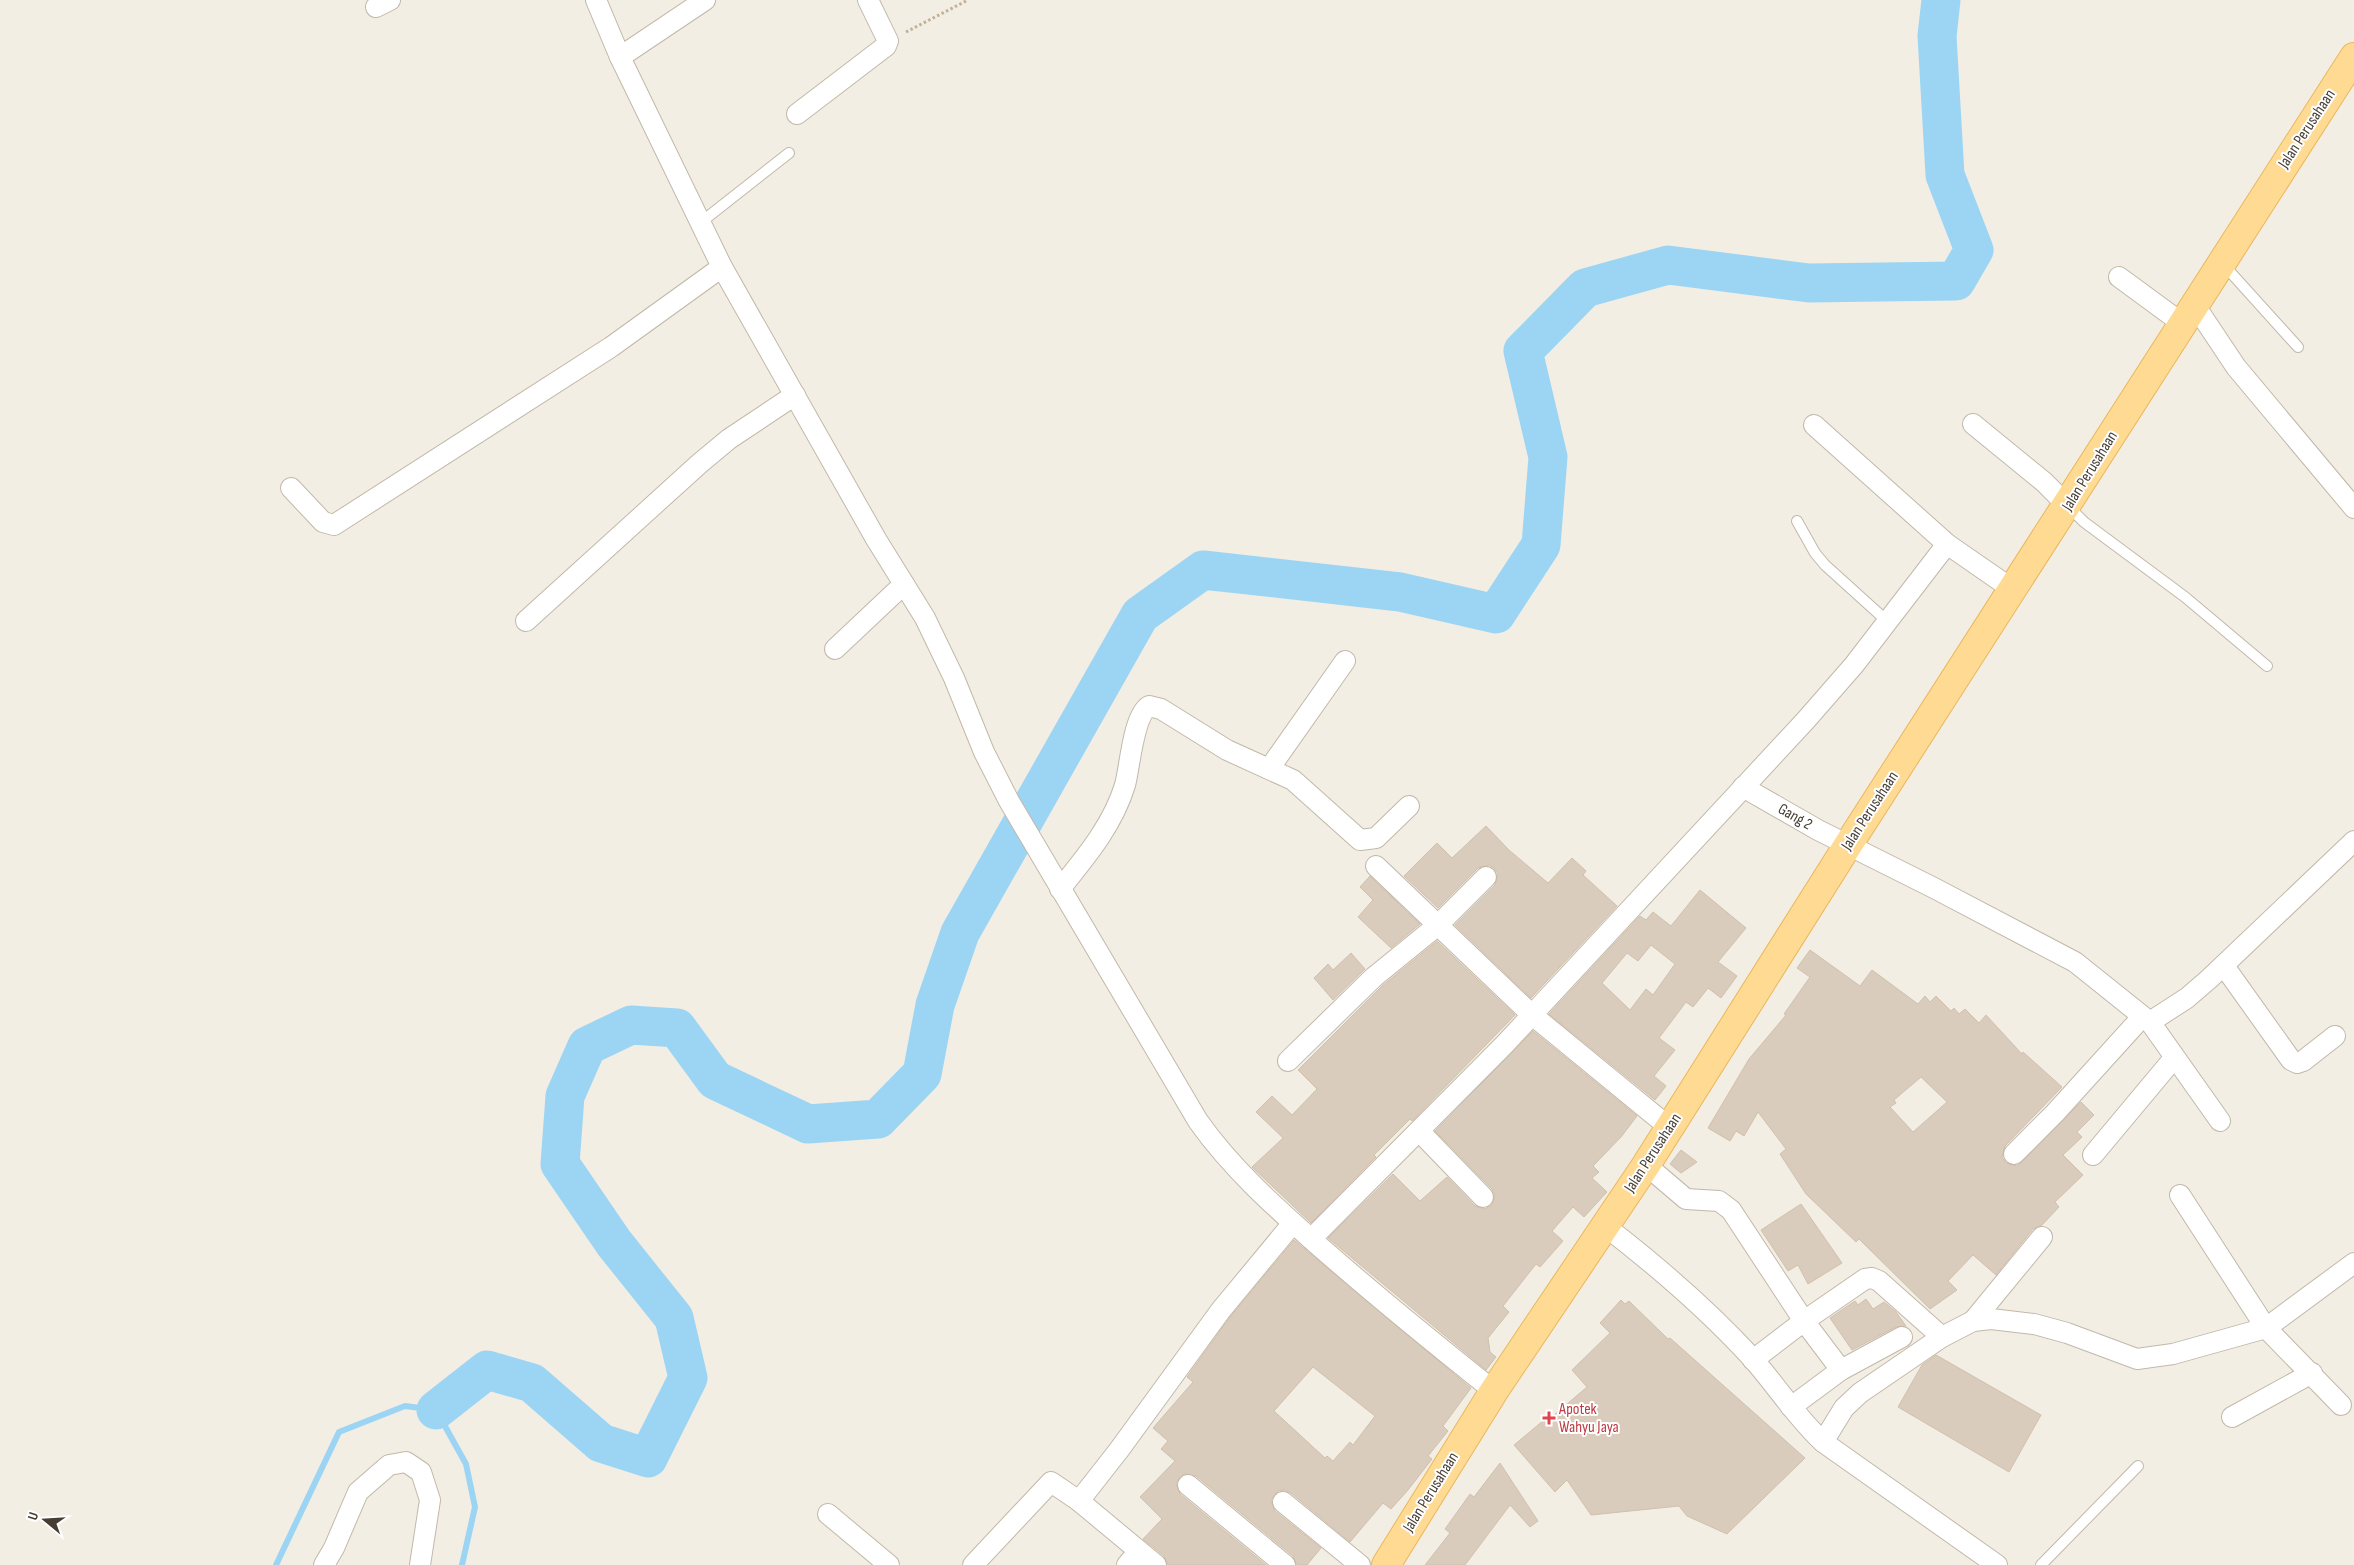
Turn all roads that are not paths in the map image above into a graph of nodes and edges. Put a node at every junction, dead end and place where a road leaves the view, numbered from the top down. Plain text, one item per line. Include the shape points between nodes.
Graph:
1 (596, 0) edge
2 (705, 0) edge
3 (868, 0) edge
4 (620, 57) junction
5 (2354, 57) edge
6 (797, 114) dead end
7 (789, 153) dead end
8 (700, 223) junction
9 (2222, 263) junction
10 (722, 267) junction
11 (2119, 277) dead end
12 (2188, 314) junction
13 (2298, 348) dead end
14 (795, 395) junction
15 (1814, 424) dead end
16 (1973, 424) dead end
17 (291, 488) dead end
18 (2068, 506) junction
19 (2354, 508) edge
20 (1797, 521) dead end
21 (1947, 544) junction
22 (904, 584) junction
23 (2012, 589) junction
24 (526, 622) dead end
25 (1888, 622) junction
26 (835, 648) dead end
27 (1345, 661) dead end
28 (2267, 666) dead end
29 (1269, 769) junction
30 (1743, 787) junction
31 (1409, 806) dead end
32 (2354, 841) edge
33 (1848, 845) junction
34 (1376, 866) dead end
35 (1486, 877) dead end
36 (1060, 889) junction
37 (1438, 925) junction
38 (2224, 966) junction
39 (1531, 1014) junction
40 (2146, 1019) junction
41 (2335, 1036) dead end
42 (2174, 1058) junction
43 (1288, 1061) dead end
44 (2220, 1121) dead end
45 (1670, 1128) junction
46 (1420, 1132) junction
47 (2014, 1154) dead end
48 (2092, 1155) dead end
49 (1646, 1165) junction
50 (2180, 1195) dead end
51 (1483, 1196) dead end
52 (1292, 1223) junction
53 (1605, 1226) junction
54 (2042, 1237) dead end
55 (1312, 1240) junction
56 (2354, 1263) edge
57 (1804, 1321) junction
58 (1973, 1321) junction
59 (2266, 1328) junction
60 (1902, 1337) dead end
61 (1942, 1337) junction
62 (1753, 1360) junction
63 (1841, 1370) junction
64 (2312, 1373) junction
65 (1494, 1392) junction
66 (2341, 1405) dead end
67 (1792, 1407) junction
68 (2232, 1417) dead end
69 (1823, 1442) junction
70 (2138, 1466) dead end
71 (1188, 1486) dead end
72 (1079, 1501) junction
73 (1283, 1502) dead end
74 (828, 1514) dead end
75 (1133, 1558) edge
76 (324, 1565) edge
77 (420, 1565) edge
78 (889, 1565) edge
79 (973, 1565) edge
80 (1156, 1565) edge
81 (1285, 1565) edge
82 (1360, 1565) edge
83 (1386, 1565) edge
84 (1997, 1565) edge
85 (2041, 1565) edge

1 - 4 street
2 - 4 street
3 - 6 street via 888,41 881,52
4 - 8 street
5 - 9 main road, Jalan Perusahaan
7 - 8 lane
8 - 10 street
9 - 12 main road, Jalan Perusahaan
9 - 13 lane
10 - 14 street
10 - 17 street via 611,347 334,525 323,522
11 - 12 street
12 - 18 main road, Jalan Perusahaan
12 - 19 street
14 - 22 street
14 - 24 street via 729,439 699,464
15 - 21 street
16 - 18 street
18 - 23 main road, Jalan Perusahaan
18 - 28 lane
20 - 25 lane via 1825,565
21 - 23 street
21 - 25 street
22 - 26 street
22 - 36 street via 942,652 984,752 1009,801
23 - 33 main road, Jalan Perusahaan
25 - 30 street via 1812,713
27 - 29 street
29 - 31 street via 1298,783 1360,840 1376,838
29 - 36 street via 1219,746 1162,709 1149,706 1140,715 1125,785 1112,816
30 - 33 street, Gang 2
30 - 39 street
32 - 38 street
33 - 40 street, Gang 2 via 2075,962
33 - 45 main road, Jalan Perusahaan
34 - 37 street
35 - 37 street
36 - 52 street via 1198,1121 1236,1167
37 - 39 street
37 - 43 street via 1374,977
38 - 40 street via 2187,998
38 - 41 street via 2291,1060 2303,1061
39 - 45 street
39 - 46 street
40 - 42 street, Gang 2
40 - 47 street
42 - 44 street, Gang 2
42 - 48 street
45 - 49 main road, Jalan Perusahaan
46 - 51 street
46 - 55 street
49 - 53 main road, Jalan Perusahaan
49 - 57 street via 1686,1199 1719,1201 1731,1210
50 - 59 street
52 - 55 street
52 - 72 street via 1216,1316
53 - 62 street via 1704,1309
53 - 65 main road, Jalan Perusahaan
54 - 58 street
55 - 65 street
56 - 59 street
57 - 61 street via 1865,1279 1872,1278
57 - 62 street
57 - 63 street
58 - 59 street via 1990,1319 2034,1324 2137,1359 2173,1354
58 - 61 street
59 - 64 street
60 - 63 street
61 - 69 street via 1852,1400
62 - 67 street
63 - 67 street
64 - 66 street
64 - 68 street
65 - 83 main road, Jalan Perusahaan
67 - 69 street
69 - 84 street
70 - 85 lane
71 - 81 street
72 - 75 street
72 - 79 street via 1050,1483
73 - 82 street
74 - 78 street
75 - 80 street
76 - 77 street via 358,1492 388,1466 406,1462 421,1472 430,1500

